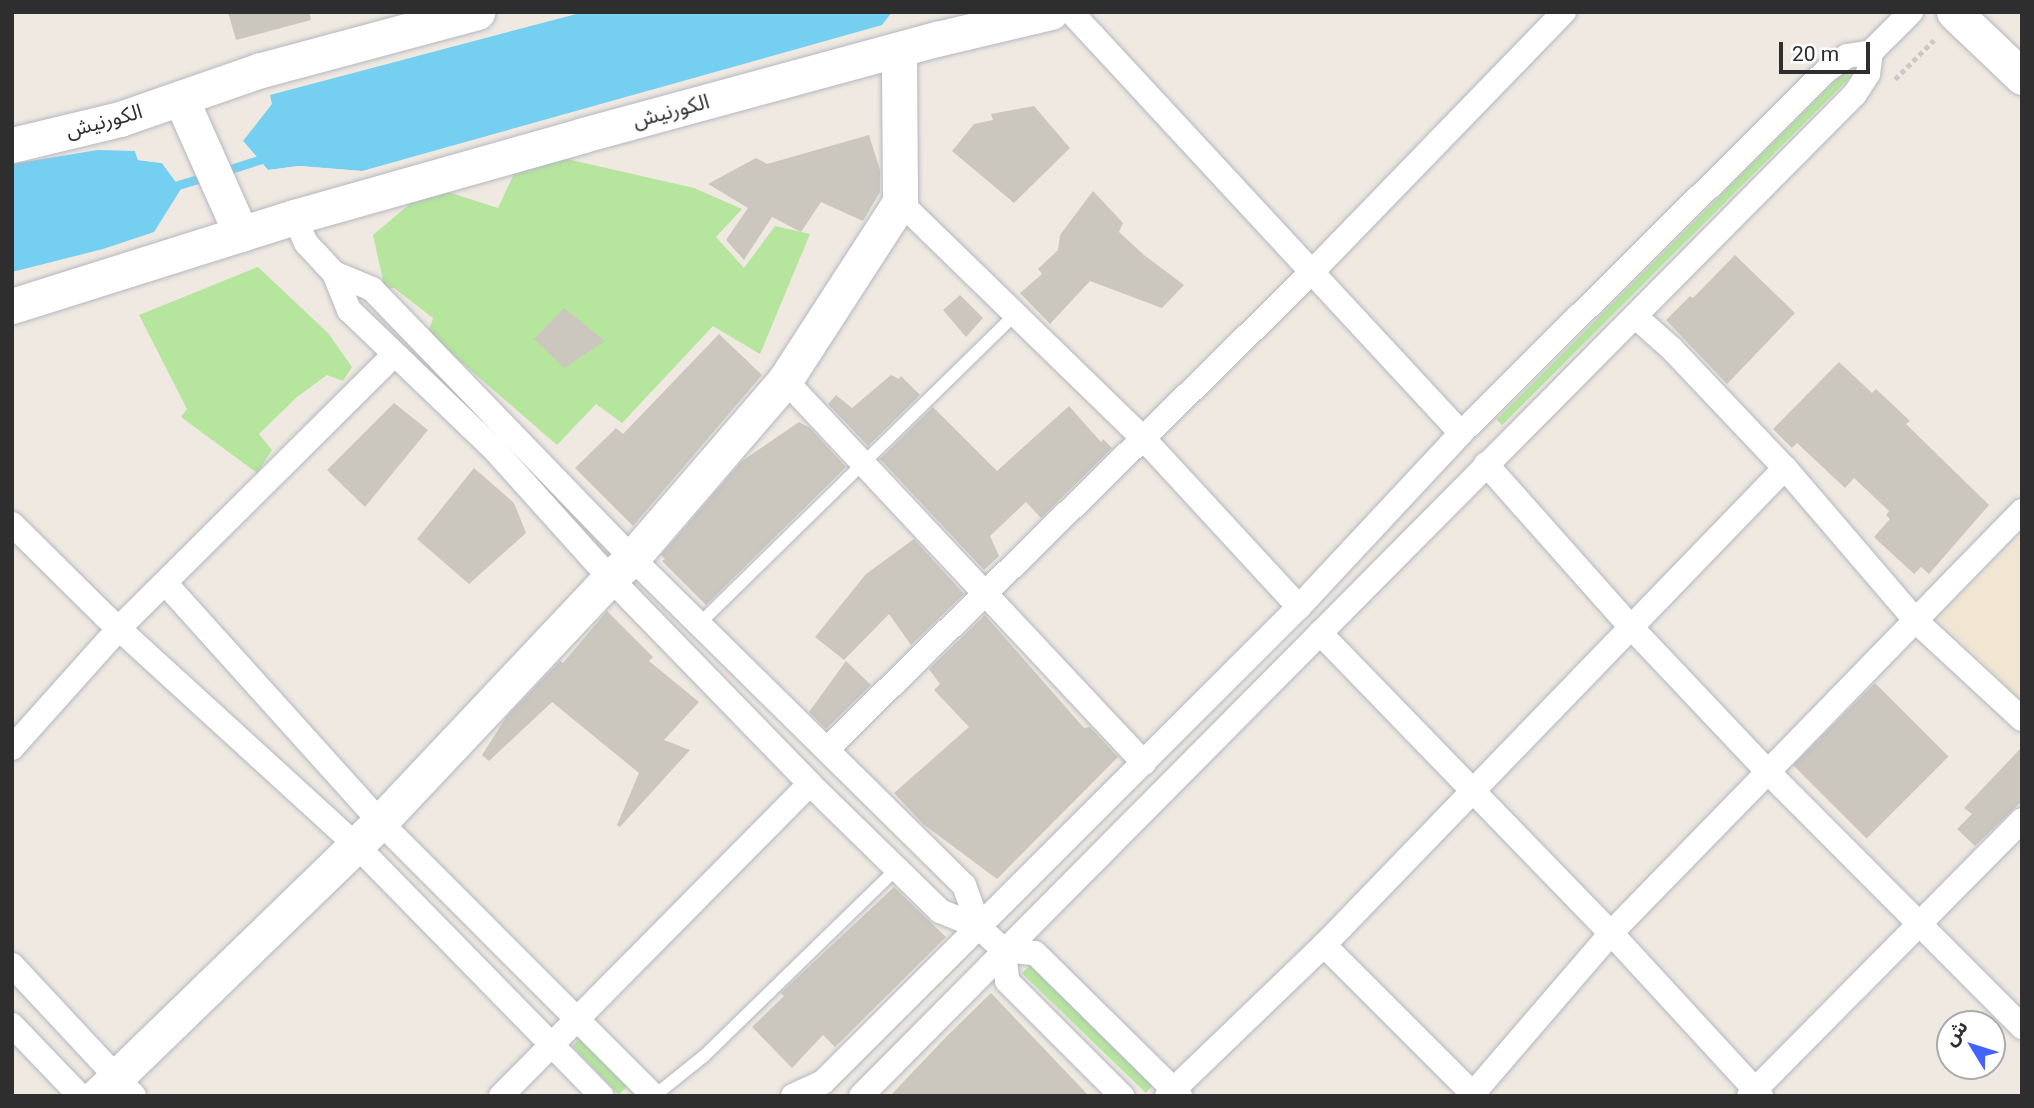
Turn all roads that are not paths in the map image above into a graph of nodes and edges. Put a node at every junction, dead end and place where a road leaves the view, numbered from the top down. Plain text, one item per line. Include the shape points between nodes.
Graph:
1 (477, 12) edge
2 (1051, 12) edge
3 (1071, 12) edge
4 (1564, 12) edge
5 (1911, 12) edge
6 (1954, 12) edge
7 (933, 22) edge
8 (899, 50) junction
9 (1871, 52) junction
10 (2022, 77) edge
11 (187, 113) junction
12 (12, 145) edge
13 (900, 202) junction
14 (294, 217) junction
15 (238, 226) junction
16 (334, 273) junction
17 (1310, 274) junction
18 (12, 306) edge
19 (1015, 314) junction
20 (1636, 317) junction
21 (395, 354) junction
22 (785, 380) junction
23 (1461, 433) junction
24 (1143, 438) junction
25 (864, 463) junction
26 (1486, 464) junction
27 (1785, 468) junction
28 (2022, 511) edge
29 (12, 524) edge
30 (621, 568) junction
31 (166, 584) junction
32 (986, 593) junction
33 (1299, 607) junction
34 (1916, 621) junction
35 (700, 623) junction
36 (1630, 626) junction
37 (120, 627) junction
38 (1321, 633) junction
39 (2022, 719) edge
40 (12, 748) edge
41 (828, 748) junction
42 (1144, 763) junction
43 (1769, 773) junction
44 (810, 784) junction
45 (1472, 789) junction
46 (2022, 820) edge
47 (368, 833) junction
48 (896, 869) junction
49 (1920, 923) junction
50 (979, 927) junction
51 (1611, 933) junction
52 (1324, 945) junction
53 (1004, 950) junction
54 (12, 965) edge
55 (576, 1020) junction
56 (12, 1025) edge
57 (2022, 1027) edge
58 (552, 1043) junction
59 (116, 1090) edge
60 (1174, 1094) edge
61 (1755, 1094) edge
62 (1473, 1095) edge
63 (80, 1096) edge
64 (501, 1096) edge
65 (601, 1096) edge
66 (654, 1096) edge
67 (793, 1096) edge
68 (861, 1096) edge
69 (1122, 1096) edge

1 - 11 main road, الكورنيش via 261,70
2 - 7 main road, الكورنيش
3 - 17 street
4 - 17 street
5 - 9 street
6 - 10 main road
7 - 8 main road, الكورنيش
8 - 13 main road
8 - 14 main road, الكورنيش
9 - 20 street via 1868,74 1855,94
9 - 23 street via 1847,56 1827,70
11 - 12 main road, الكورنيش via 120,119
11 - 15 main road
13 - 19 street
13 - 22 main road
14 - 15 main road, الكورنيش
14 - 16 street via 306,243
15 - 18 main road, الكورنيش
16 - 21 street via 349,310
16 - 30 street via 372,289
17 - 23 street
17 - 24 street
19 - 24 street
19 - 25 lane
20 - 26 street
20 - 27 street
21 - 30 street
21 - 31 street
22 - 25 street
22 - 30 main road
23 - 33 street
24 - 32 street
24 - 33 street
25 - 32 street
25 - 35 lane
26 - 36 street
26 - 38 street
27 - 34 street
27 - 36 street
28 - 34 street
29 - 37 street
30 - 35 street
30 - 44 street
30 - 47 main road
31 - 37 street
31 - 47 street
32 - 41 street
32 - 42 street
33 - 42 street
34 - 39 street
34 - 43 street
35 - 41 street
36 - 43 street
36 - 45 street
37 - 40 street
37 - 47 street
38 - 45 street
38 - 53 street
41 - 50 street via 964,885
42 - 50 street
43 - 49 street
43 - 51 street
44 - 48 street
44 - 55 street
45 - 51 street
45 - 52 street
46 - 49 street
47 - 55 street
47 - 58 street
47 - 59 main road
48 - 50 street via 940,911
48 - 66 lane via 704,1056
49 - 57 street
49 - 61 street
50 - 53 street
50 - 67 street via 823,1082
51 - 61 street
51 - 62 street
52 - 60 street
52 - 62 street
53 - 60 street via 1035,953
53 - 68 street
53 - 69 street via 1007,981
54 - 59 street
55 - 58 street
55 - 66 street
56 - 63 street
58 - 64 street
58 - 65 street

